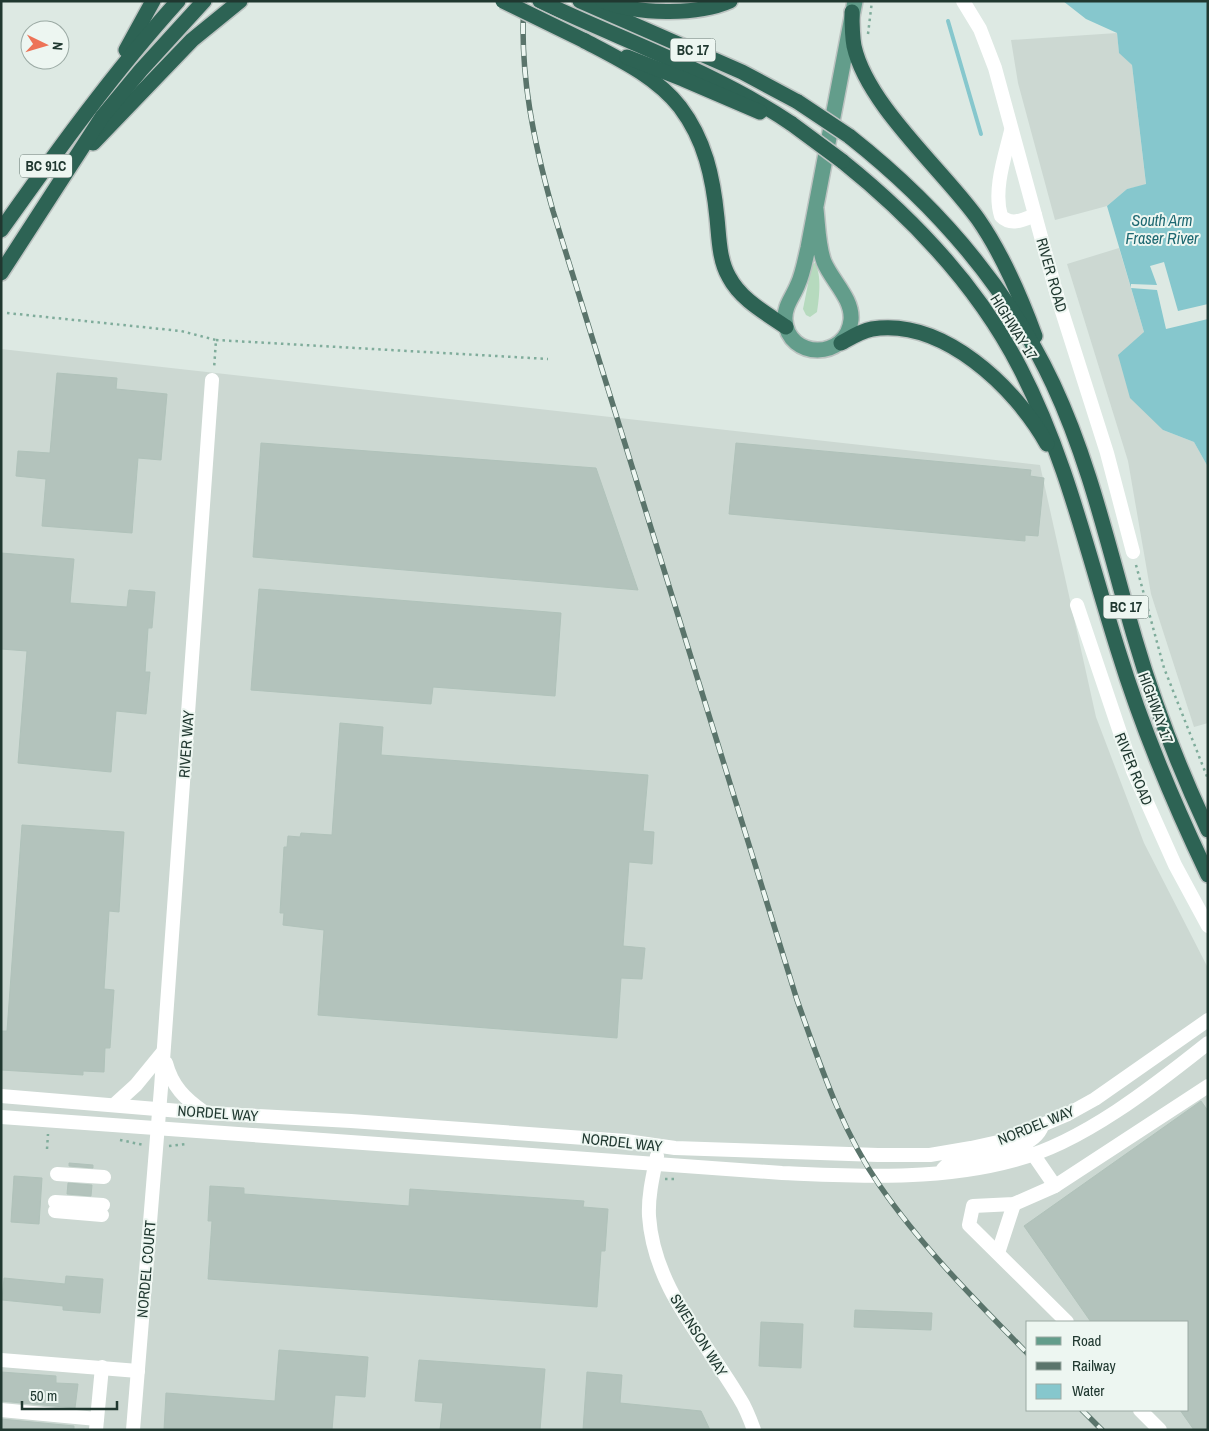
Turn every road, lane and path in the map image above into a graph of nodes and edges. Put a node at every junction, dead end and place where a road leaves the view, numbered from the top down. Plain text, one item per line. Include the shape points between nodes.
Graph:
1 (153, 1) edge
2 (178, 1) edge
3 (204, 1) edge
4 (240, 1) edge
5 (503, 1) edge
6 (540, 1) edge
7 (603, 1) edge
8 (730, 1) edge
9 (963, 1) edge
10 (583, 3) edge
11 (853, 5) edge
12 (583, 40) junction
13 (93, 103) junction
14 (792, 124) junction
15 (1011, 129) junction
16 (69, 168) junction
17 (816, 209) junction
18 (1035, 215) junction
19 (1, 230) edge
20 (1, 274) edge
21 (7, 313) dead end
22 (786, 327) junction
23 (216, 340) junction
24 (840, 343) junction
25 (548, 360) dead end
26 (212, 380) joint
27 (1052, 382) junction
28 (1067, 480) junction
29 (1133, 552) joint
30 (1077, 605) dead end
31 (1208, 779) edge
32 (1208, 830) edge
33 (1208, 875) edge
34 (1208, 926) edge
35 (1208, 1020) edge
36 (1206, 1045) edge
37 (163, 1052) junction
38 (1208, 1086) edge
39 (1, 1096) edge
40 (114, 1104) junction
41 (159, 1109) junction
42 (204, 1113) junction
43 (1, 1117) edge
44 (1042, 1126) junction
45 (158, 1130) junction
46 (48, 1134) dead end
47 (659, 1146) junction
48 (47, 1149) dead end
49 (1033, 1154) junction
50 (655, 1164) junction
51 (939, 1174) junction
52 (1055, 1186) junction
53 (56, 1188) joint
54 (1014, 1204) junction
55 (998, 1253) junction
56 (1066, 1321) edge
57 (1, 1360) edge
58 (102, 1367) junction
59 (138, 1371) junction
60 (1, 1410) edge
61 (1141, 1411) edge
62 (97, 1424) edge
63 (133, 1430) edge
64 (754, 1430) edge
65 (1160, 1430) edge

1 - 13 highway
2 - 13 highway
3 - 16 highway via 102,117
4 - 16 highway via 192,40
5 - 12 highway, bridge
6 - 14 highway, HIGHWAY 17 / BC 17 via 716,80
7 - 8 highway via 630,8 666,10 708,7
9 - 15 street, RIVER ROAD via 990,53
10 - 27 highway, HIGHWAY 17 / BC 17, bridge via 724,64 798,102 849,136 901,180 967,249 1006,301
11 - 17 main road
11 - 27 highway via 854,46 865,72 905,132 962,199 992,241 1017,291
12 - 14 highway
12 - 22 highway via 656,84 679,106 696,134 709,166 722,258 728,277 750,302
13 - 19 highway, BC 91C
14 - 28 highway, HIGHWAY 17 / BC 17, bridge via 888,199 943,257 988,316 1019,366 1041,410
15 - 18 street, RIVER ROAD
15 - 18 street via 999,210 1005,220 1011,222
16 - 20 highway, BC 91C
17 - 22 main road via 801,276 786,307
17 - 24 main road via 823,260 850,310 850,327
18 - 29 street, RIVER ROAD via 1107,453
21 - 23 path via 181,331
22 - 24 main road via 794,341 810,350 822,351
23 - 25 path
23 - 26 path
24 - 28 highway, BC 17 via 870,329 888,328 925,336 971,358 1000,382 1030,418
26 - 37 street, RIVER WAY
27 - 32 highway, HIGHWAY 17 / BC 17 via 1084,464 1159,711
28 - 33 highway, HIGHWAY 17 / BC 17 via 1142,723
29 - 31 path via 1164,668
30 - 34 street, RIVER ROAD via 1133,771 1175,864
35 - 44 street, NORDEL WAY via 1095,1099
36 - 49 street, NORDEL WAY via 1107,1118 1060,1144
37 - 40 street via 136,1085
37 - 41 street, RIVER WAY
37 - 42 street via 170,1079
38 - 52 street
39 - 40 street, NORDEL WAY
40 - 41 street, NORDEL WAY
41 - 42 street, NORDEL WAY
41 - 45 street, NORDEL COURT
42 - 47 street, NORDEL WAY via 626,1141
43 - 45 street, NORDEL WAY
44 - 47 street, NORDEL WAY via 1007,1140 930,1155 780,1153
44 - 51 street via 1032,1141 948,1164
45 - 50 street, NORDEL WAY
45 - 59 street, NORDEL COURT
46 - 48 path
47 - 50 street, SWENSON WAY
49 - 51 street, NORDEL WAY via 972,1170
49 - 52 street
50 - 51 street, NORDEL WAY via 848,1176
50 - 64 street, SWENSON WAY via 649,1216 656,1258 687,1322 741,1399
52 - 54 street
53 - 53 street via 104,1191
54 - 55 street
54 - 55 street via 973,1206 969,1225
55 - 56 street
57 - 58 street
58 - 59 street
58 - 62 street
59 - 63 street, NORDEL COURT
60 - 62 street
61 - 65 street

